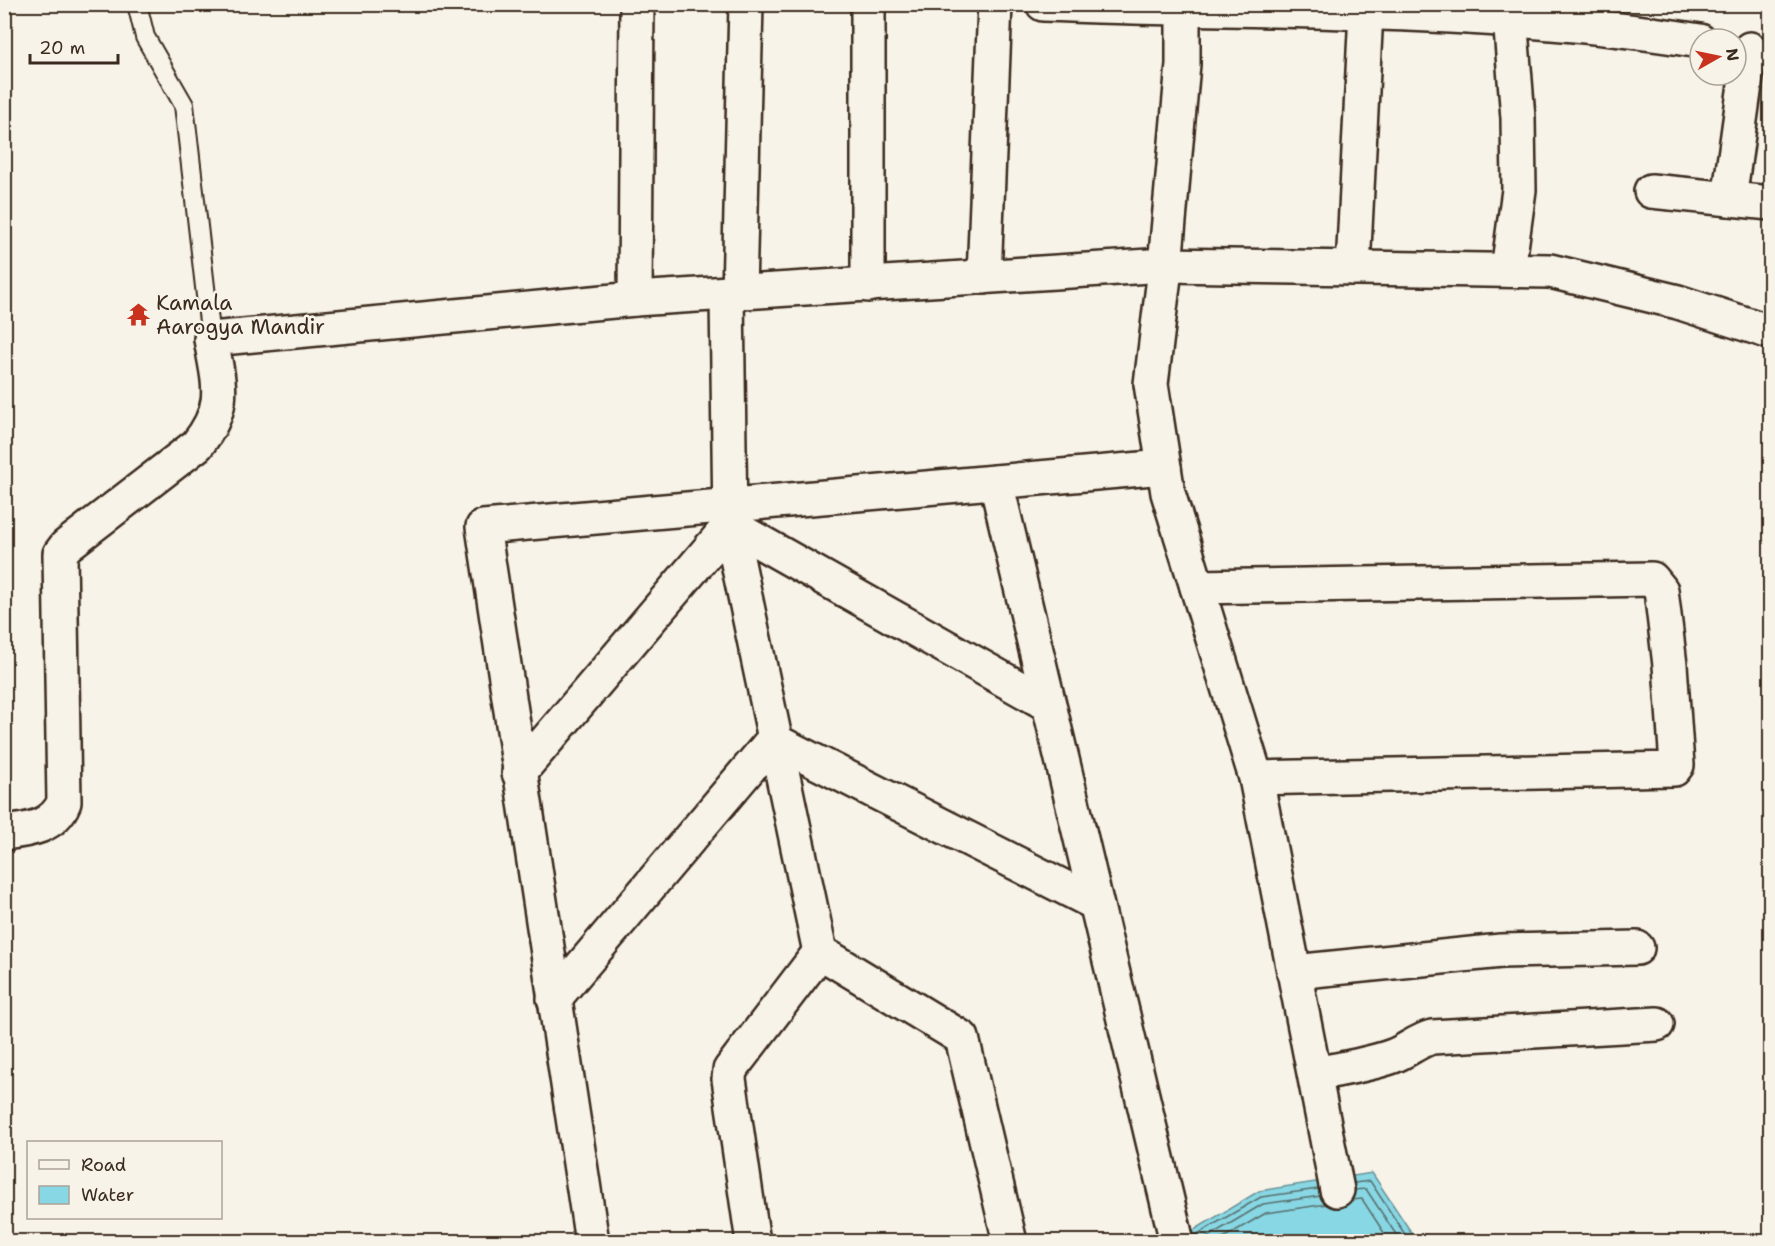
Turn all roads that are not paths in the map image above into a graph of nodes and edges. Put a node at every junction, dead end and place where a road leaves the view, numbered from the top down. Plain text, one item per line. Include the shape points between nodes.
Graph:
1 (137, 4) edge
2 (637, 4) edge
3 (746, 4) edge
4 (868, 4) edge
5 (995, 4) edge
6 (1043, 4) edge
7 (1183, 7) edge
8 (1366, 12) junction
9 (1509, 13) edge
10 (1688, 39) edge
11 (1752, 49) edge
12 (1652, 191) dead end
13 (1729, 198) junction
14 (1770, 202) edge
15 (1165, 265) junction
16 (1353, 268) junction
17 (1508, 270) junction
18 (984, 277) junction
19 (868, 285) junction
20 (733, 294) junction
21 (635, 299) junction
22 (1770, 333) edge
23 (211, 339) junction
24 (1164, 467) junction
25 (996, 482) junction
26 (728, 516) junction
27 (1197, 587) junction
28 (1049, 705) junction
29 (773, 740) junction
30 (519, 773) junction
31 (1256, 778) junction
32 (4, 832) edge
33 (1095, 903) junction
34 (1637, 948) dead end
35 (820, 952) junction
36 (1294, 972) junction
37 (554, 999) junction
38 (1657, 1024) dead end
39 (1315, 1074) junction
40 (1337, 1190) dead end
41 (592, 1242) edge
42 (753, 1242) edge
43 (1010, 1242) edge
44 (1177, 1242) edge

1 - 23 lane via 145,37 184,105
2 - 21 street
3 - 20 street
4 - 19 street
5 - 18 street
6 - 7 street
7 - 8 street
7 - 15 street via 1183,64
8 - 9 street
8 - 16 street
9 - 10 street
9 - 17 street via 1518,118 1519,190
11 - 13 street
12 - 13 street
13 - 14 street
15 - 16 street
15 - 18 street
15 - 24 street via 1151,384
16 - 17 street
17 - 22 street via 1550,271 1678,302
18 - 19 street
19 - 20 street
20 - 21 street
20 - 26 street
21 - 23 street
23 - 32 street via 219,388 213,426 197,445 60,554 64,802 55,818 46,824
24 - 25 street
24 - 27 street via 1168,493
25 - 26 street
25 - 28 street
26 - 28 street
26 - 29 street
26 - 30 street
26 - 30 street via 483,527
27 - 31 street
27 - 31 street via 1652,579 1661,590 1670,665 1677,765 1674,769
28 - 33 street
29 - 33 street
29 - 35 street
29 - 37 street
30 - 37 street
31 - 36 street
33 - 44 street
34 - 36 street via 1490,952
35 - 42 street via 730,1070
35 - 43 street via 962,1038
36 - 39 street
37 - 41 street
38 - 39 street via 1432,1037 1383,1059
39 - 40 street

